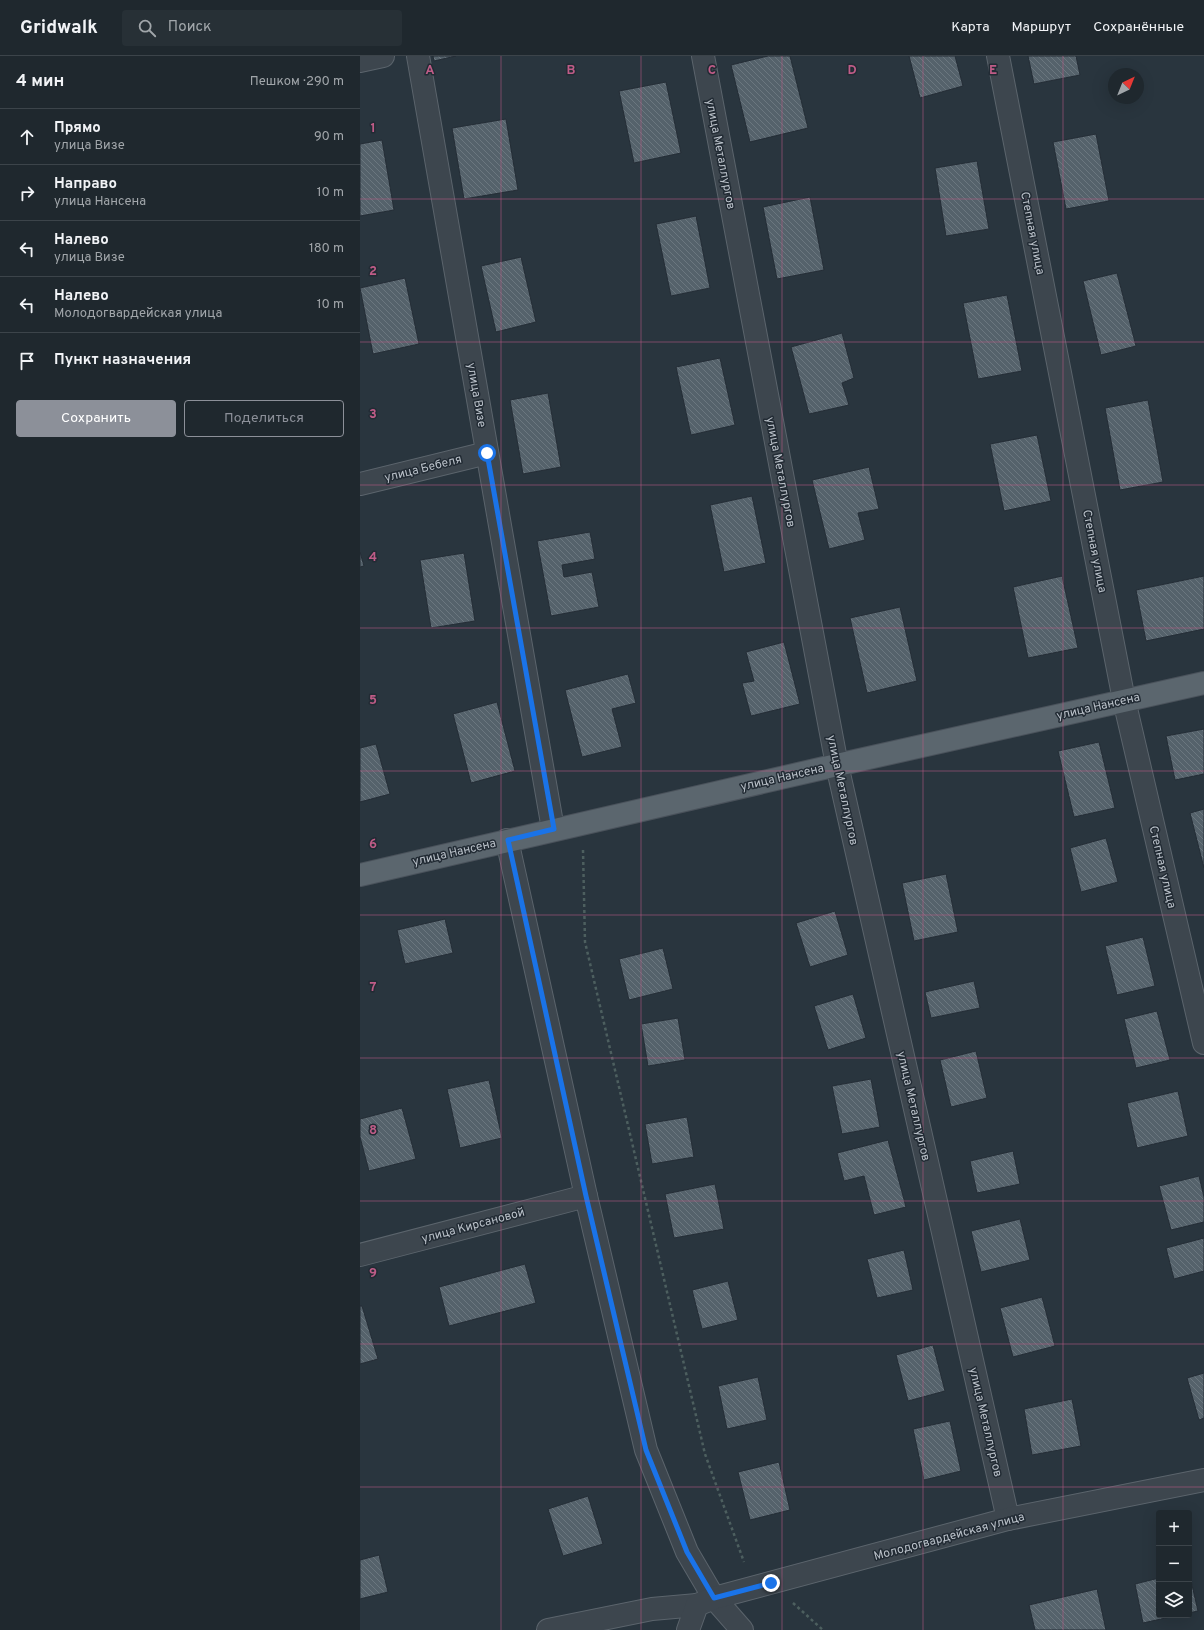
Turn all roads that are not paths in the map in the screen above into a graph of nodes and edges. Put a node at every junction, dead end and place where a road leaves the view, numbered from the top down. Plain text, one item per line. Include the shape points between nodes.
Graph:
1 (384, 56) edge
2 (418, 56) edge
3 (703, 56) edge
4 (998, 56) edge
5 (360, 61) edge
6 (487, 453) junction
7 (360, 484) edge
8 (1204, 683) edge
9 (1124, 700) junction
10 (837, 765) junction
11 (554, 829) junction
12 (508, 840) junction
13 (360, 875) edge
14 (1204, 1043) edge
15 (586, 1196) junction
16 (360, 1255) edge
17 (1204, 1480) edge
18 (1008, 1519) junction
19 (706, 1602) junction
20 (548, 1630) edge
21 (688, 1630) edge
22 (742, 1630) edge

1 - 5 street
2 - 6 street, улица Визе
3 - 10 street, улица Металлургов
4 - 9 street, Степная улица
6 - 7 street, улица Бебеля
6 - 11 street, улица Визе
8 - 9 main road, улица Нансена
9 - 10 main road, улица Нансена
9 - 14 street, Степная улица
10 - 11 main road, улица Нансена
10 - 18 street, улица Металлургов
11 - 12 main road, улица Нансена
12 - 13 main road, улица Нансена
12 - 15 street
15 - 16 street, улица Кирсановой
15 - 19 street via 646,1450
17 - 18 street, Молодогвардейская улица
18 - 19 street, Молодогвардейская улица
19 - 20 street, Молодогвардейская улица via 652,1609
19 - 21 street
19 - 22 street

